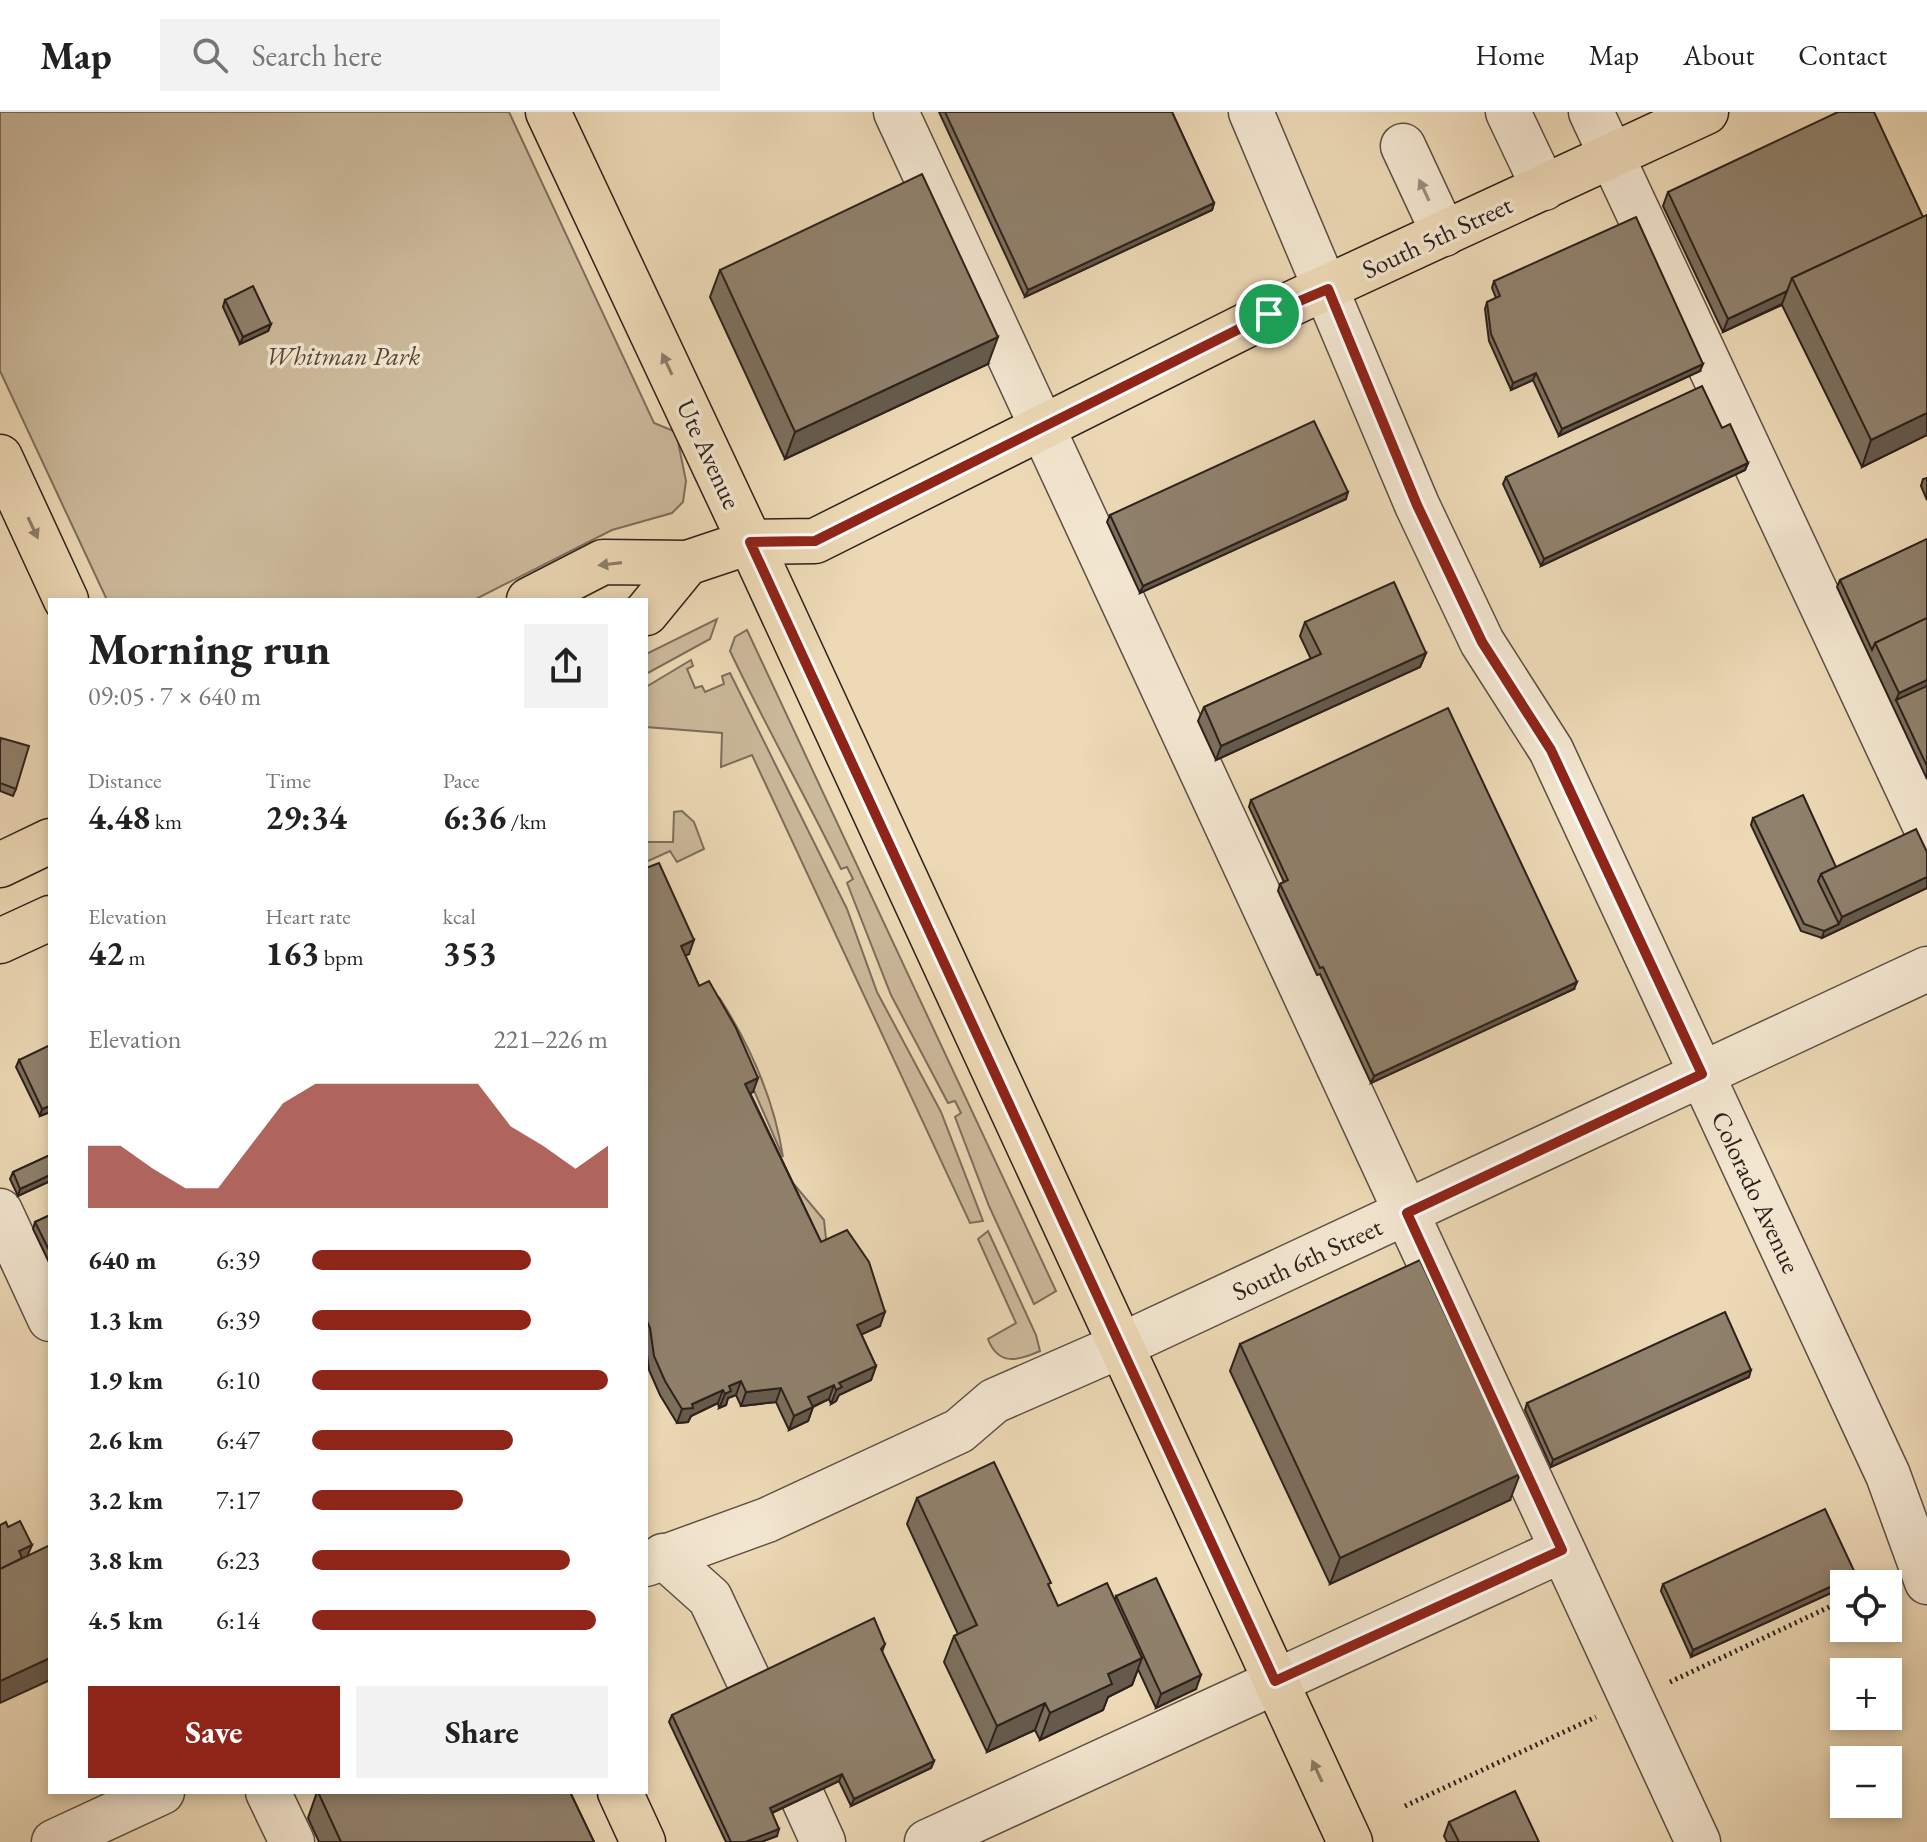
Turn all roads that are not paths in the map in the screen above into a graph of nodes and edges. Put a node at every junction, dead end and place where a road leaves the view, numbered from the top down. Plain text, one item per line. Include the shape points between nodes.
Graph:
1 (548, 112) edge
2 (896, 112) edge
3 (1251, 112) edge
4 (1508, 112) edge
5 (1591, 112) edge
6 (1706, 112) edge
7 (1403, 146) dead end
8 (1611, 156) junction
9 (1544, 188) junction
10 (1444, 234) junction
11 (1328, 289) junction
12 (1044, 429) junction
13 (0, 457) edge
14 (750, 542) junction
15 (687, 563) junction
16 (65, 598) edge
17 (533, 598) edge
18 (648, 611) edge
19 (1927, 830) edge
20 (48, 842) edge
21 (0, 865) edge
22 (48, 919) edge
23 (0, 941) edge
24 (1927, 969) edge
25 (1702, 1074) junction
26 (0, 1211) edge
27 (1407, 1213) junction
28 (48, 1315) edge
29 (1122, 1345) junction
30 (1562, 1550) junction
31 (654, 1560) edge
32 (1927, 1582) edge
33 (749, 1681) edge
34 (1275, 1681) junction
35 (158, 1794) edge
36 (269, 1794) edge
37 (621, 1794) edge
38 (803, 1798) edge
39 (54, 1842) edge
40 (292, 1842) edge
41 (643, 1842) edge
42 (823, 1842) edge
43 (927, 1842) edge
44 (1350, 1842) edge
45 (1698, 1842) edge

14 -> 1 main road, Ute Avenue
2 - 12 street
3 - 11 street, Colorado Avenue
4 - 9 street
5 - 8 street
6 - 8 main road, South 5th Street
10 -> 7 street
8 - 9 main road, South 5th Street
8 - 19 street
9 - 10 main road, South 5th Street
10 - 11 main road, South 5th Street
11 - 12 main road, South 5th Street
11 - 25 street, Colorado Avenue via 1417,505 1482,642 1551,750
12 - 14 main road, South 5th Street via 815,541
12 - 27 street
13 -> 16 main road
14 - 15 main road, South 5th Street
14 - 29 main road, Ute Avenue
15 -> 17 main road, South 5th Street via 603,562
15 - 18 main road
20 - 21 main road
22 - 23 main road
24 - 25 street, South 6th Street
25 - 27 street, South 6th Street
25 - 32 street, Colorado Avenue via 1888,1475
26 - 28 street
27 - 29 street, South 6th Street
27 - 30 street
29 - 31 street, South 6th Street via 994,1401 959,1431 767,1520
29 - 34 main road, Ute Avenue
30 - 34 street
30 - 45 street
31 - 33 street via 710,1598
34 - 43 street
44 -> 34 main road, Ute Avenue
35 - 39 street
36 - 40 street
37 - 41 main road
38 - 42 street

